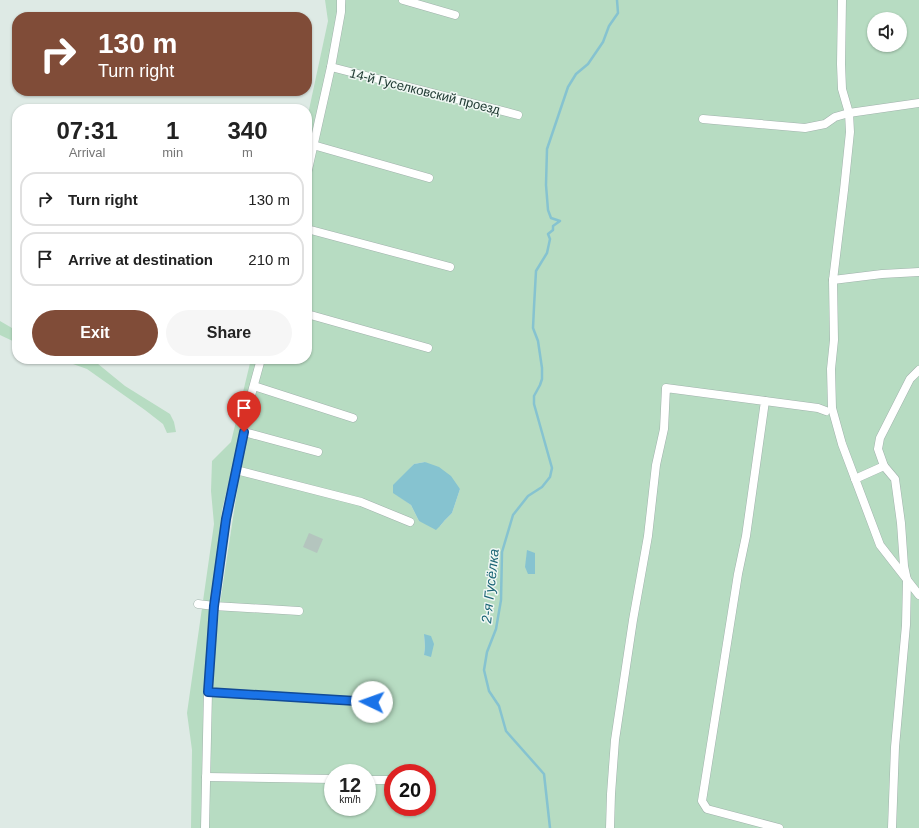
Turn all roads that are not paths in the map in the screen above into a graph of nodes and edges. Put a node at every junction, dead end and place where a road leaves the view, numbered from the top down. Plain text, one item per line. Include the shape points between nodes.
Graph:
1 (342, 0) edge
2 (403, 0) edge
3 (842, 0) edge
4 (455, 15) dead end
5 (331, 67) junction
6 (919, 103) edge
7 (849, 113) junction
8 (518, 115) dead end
9 (703, 119) dead end
10 (313, 144) junction
11 (312, 149) edge
12 (429, 178) dead end
13 (312, 231) edge
14 (450, 267) dead end
15 (919, 272) edge
16 (833, 280) junction
17 (312, 315) edge
18 (428, 348) dead end
19 (260, 364) edge
20 (919, 370) edge
21 (254, 386) junction
22 (765, 401) junction
23 (826, 411) dead end
24 (353, 418) dead end
25 (244, 432) junction
26 (318, 452) dead end
27 (884, 466) junction
28 (236, 470) junction
29 (855, 479) junction
30 (410, 522) dead end
31 (907, 580) junction
32 (919, 595) edge
33 (198, 604) dead end
34 (214, 606) junction
35 (299, 611) dead end
36 (208, 692) junction
37 (372, 702) dead end
38 (206, 777) junction
39 (324, 779) edge
40 (204, 828) edge
41 (610, 828) edge
42 (779, 828) edge
43 (892, 828) edge

1 - 5 street
2 - 4 street
3 - 7 street via 842,89
5 - 8 street, 14-й Гуселковский проезд
5 - 10 street
6 - 7 street
7 - 9 street via 835,117 825,124 805,128
7 - 16 street via 850,132
10 - 11 street
10 - 12 street
13 - 14 street
15 - 16 street
16 - 29 street via 832,408
17 - 18 street
19 - 21 street
20 - 27 street via 910,379 880,438 878,449
21 - 24 street
21 - 25 street via 245,417
22 - 23 street
22 - 41 street via 666,388 664,429 656,465 648,536 615,740
22 - 42 street via 746,536 702,801 707,809
25 - 26 street
25 - 28 street
27 - 29 street
27 - 31 street via 895,479
28 - 30 street via 362,502
28 - 34 street via 226,519
29 - 31 street via 880,545
31 - 32 street
31 - 43 street
33 - 34 street
34 - 35 street
34 - 36 street
36 - 37 street
36 - 38 street
38 - 39 street
38 - 40 street

